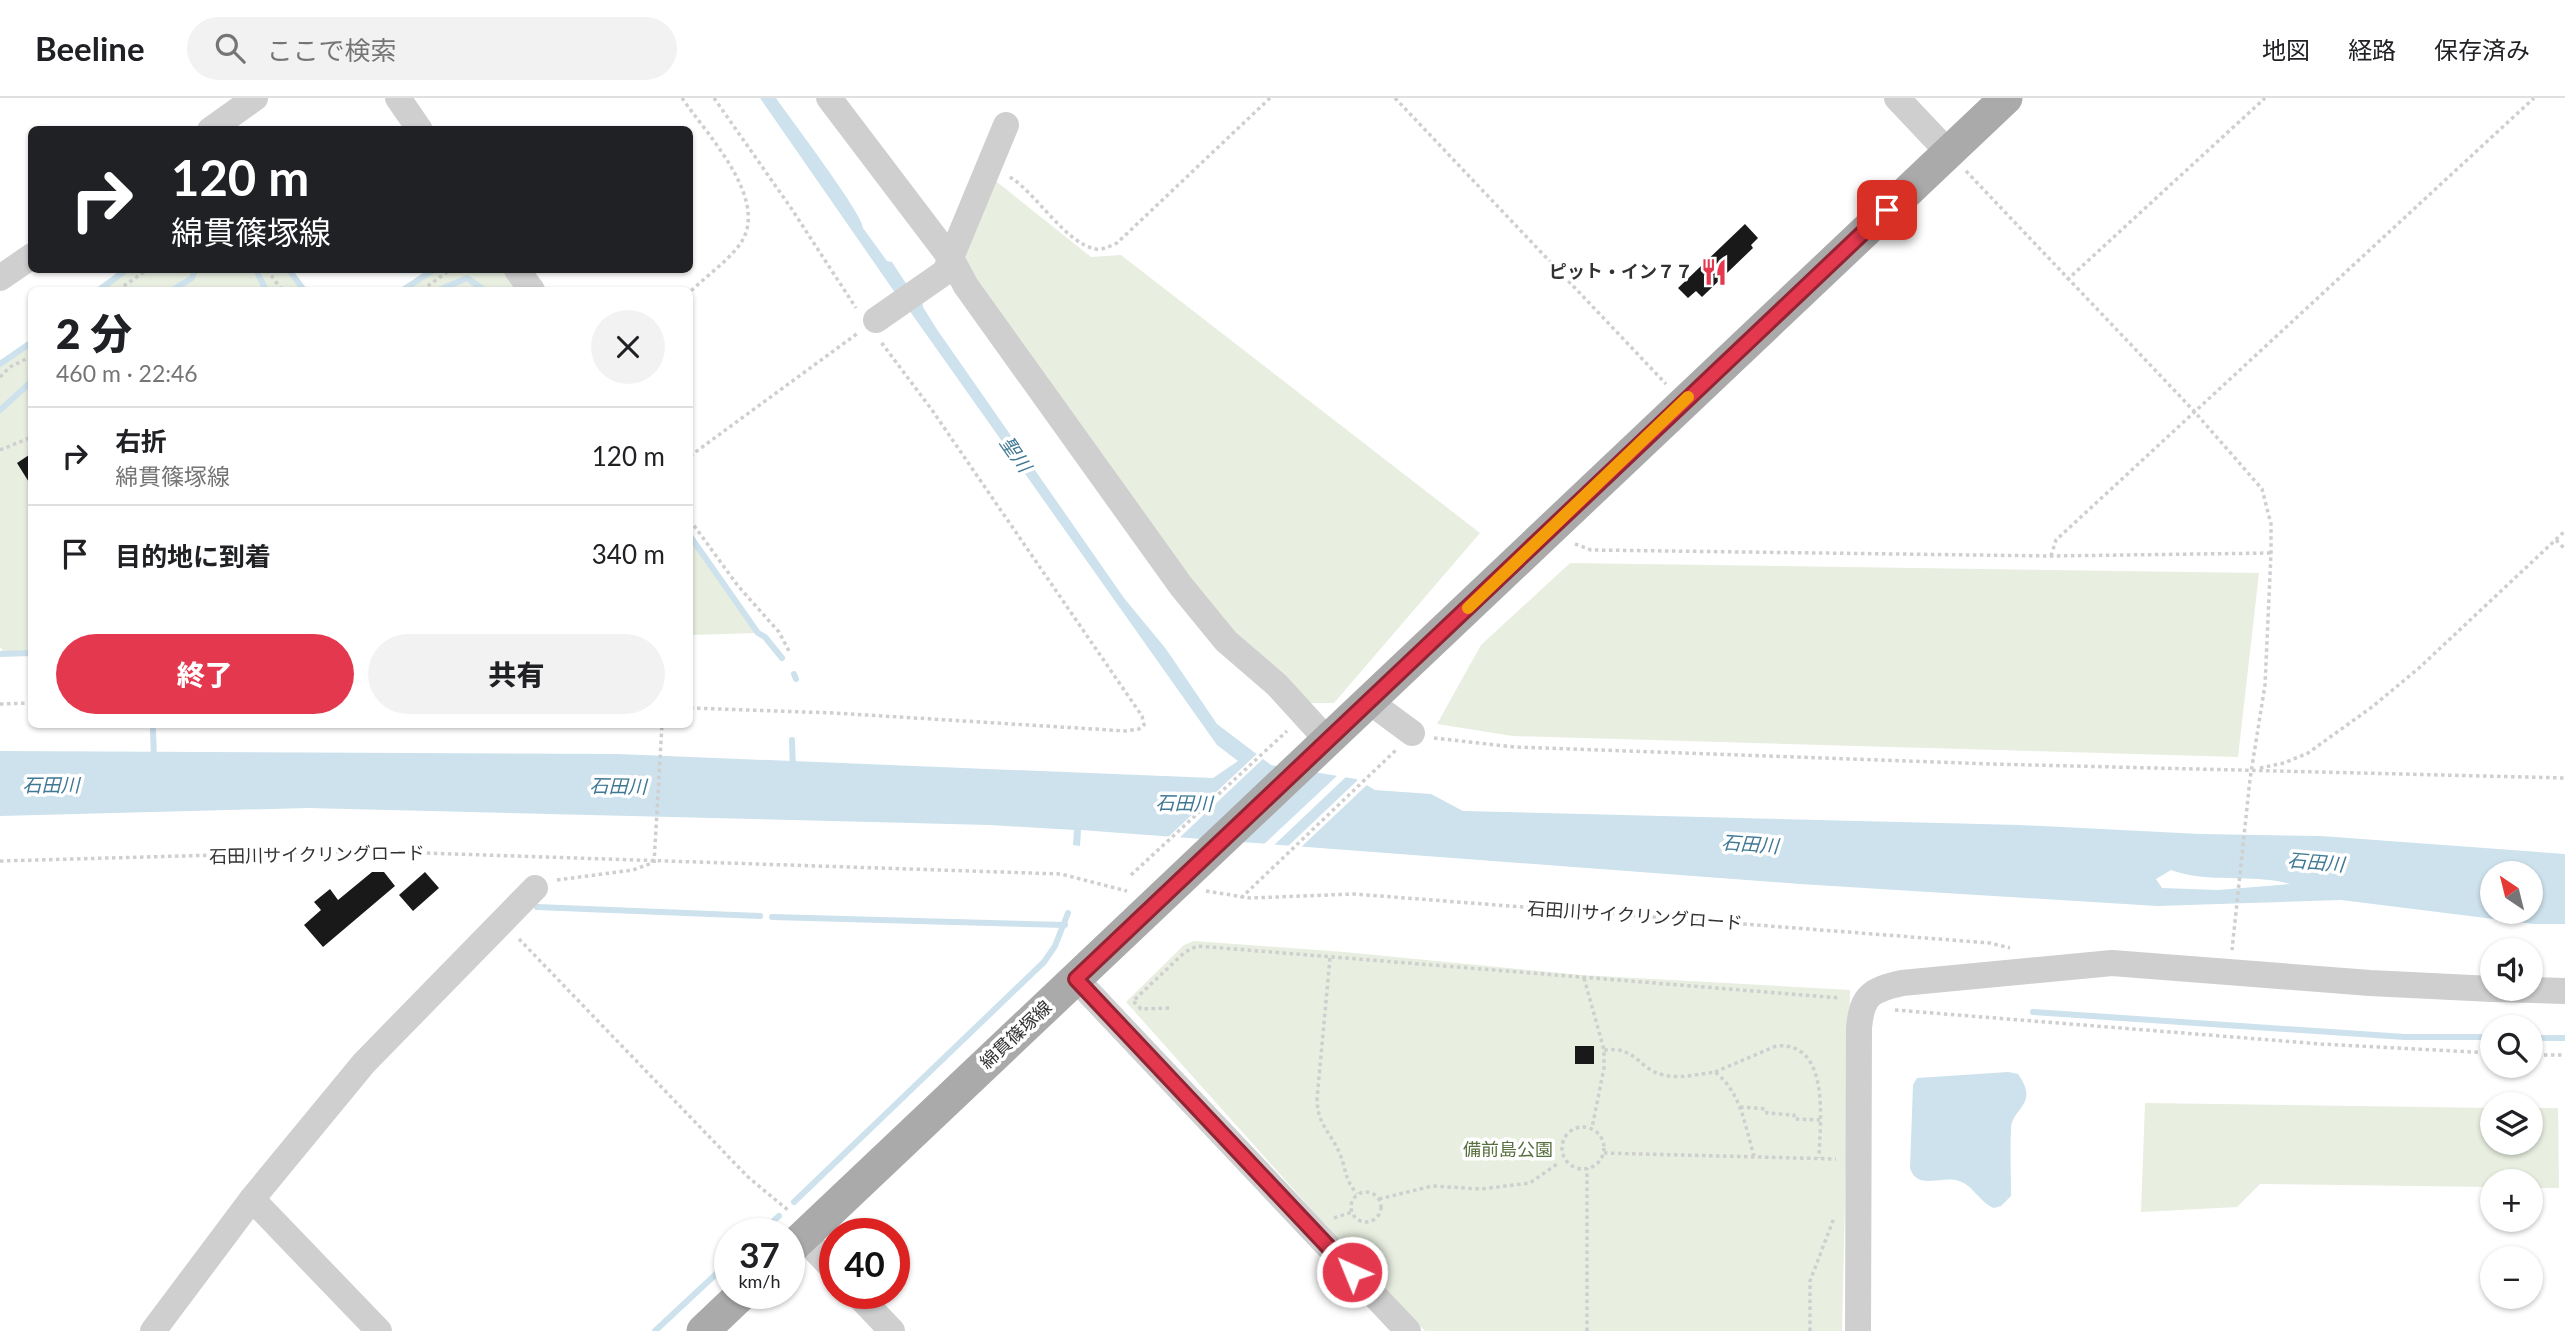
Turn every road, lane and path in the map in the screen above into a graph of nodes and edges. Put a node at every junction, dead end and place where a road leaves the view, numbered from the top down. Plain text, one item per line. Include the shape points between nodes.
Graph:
1 (255, 98) edge
2 (398, 98) edge
3 (682, 98) edge
4 (714, 98) edge
5 (828, 98) edge
6 (1270, 98) edge
7 (1395, 98) edge
8 (1897, 98) edge
9 (2006, 98) edge
10 (2265, 98) edge
11 (2534, 98) edge
12 (1006, 125) dead end
13 (216, 126) edge
14 (417, 126) edge
15 (1948, 152) junction
16 (990, 169) junction
17 (1972, 178) dead end
18 (28, 259) edge
19 (948, 266) junction
20 (142, 273) edge
21 (446, 273) edge
22 (0, 278) edge
23 (2067, 280) junction
24 (122, 287) edge
25 (426, 287) edge
26 (693, 289) edge
27 (872, 323) junction
28 (28, 358) edge
29 (0, 377) edge
30 (1683, 402) junction
31 (2193, 410) junction
32 (28, 439) edge
33 (0, 450) edge
34 (693, 454) edge
35 (693, 524) edge
36 (1553, 526) junction
37 (2565, 531) edge
38 (2556, 540) junction
39 (2565, 549) edge
40 (2272, 553) junction
41 (2051, 556) junction
42 (790, 653) dead end
43 (1370, 702) junction
44 (28, 703) edge
45 (0, 704) edge
46 (693, 708) edge
47 (1294, 724) dead end
48 (662, 728) edge
49 (1408, 738) junction
50 (1324, 746) junction
51 (2251, 770) junction
52 (2565, 778) edge
53 (0, 861) edge
54 (654, 863) junction
55 (1131, 875) dead end
56 (1195, 881) junction
57 (536, 888) joint
58 (1123, 889) dead end
59 (1241, 898) junction
60 (503, 922) junction
61 (2232, 950) dead end
62 (2017, 952) dead end
63 (1330, 958) junction
64 (1584, 978) junction
65 (1076, 979) junction
66 (2480, 988) edge
67 (2543, 990) edge
68 (2565, 991) edge
69 (1848, 1002) junction
70 (1169, 1008) dead end
71 (1890, 1010) dead end
72 (1604, 1050) junction
73 (2480, 1052) edge
74 (2543, 1055) edge
75 (2565, 1055) edge
76 (1715, 1072) junction
77 (1740, 1107) junction
78 (1820, 1120) junction
79 (1592, 1128) junction
80 (1604, 1153) junction
81 (1754, 1156) junction
82 (1819, 1158) junction
83 (1840, 1159) dead end
84 (1557, 1164) dead end
85 (1587, 1168) junction
86 (1357, 1194) junction
87 (252, 1199) junction
88 (1379, 1199) junction
89 (782, 1205) dead end
90 (1837, 1209) dead end
91 (1352, 1212) junction
92 (1333, 1217) dead end
93 (805, 1234) edge
94 (726, 1309) edge
95 (871, 1309) edge
96 (153, 1331) edge
97 (379, 1331) edge
98 (703, 1331) edge
99 (892, 1331) edge
100 (1408, 1331) edge
101 (1587, 1331) edge
102 (1810, 1331) edge
103 (1858, 1331) edge

1 - 13 street
2 - 14 street
3 - 26 path via 741,183 750,221 739,246
4 - 27 path
5 - 19 street
6 - 16 path via 1117,243 1100,250 1079,244 1026,187
7 - 30 path
8 - 15 street
9 - 15 main road, 綿貫篠塚線
10 - 23 path
11 - 31 path
12 - 16 street
15 - 30 main road, 綿貫篠塚線
16 - 19 street
17 - 23 path
18 - 22 street
19 - 27 street
19 - 50 street via 1181,586 1226,641 1277,685
20 - 24 path
21 - 25 path
23 - 31 path
27 - 34 path
27 - 46 path via 1144,725 1126,731
28 - 29 path
30 - 36 main road, 綿貫篠塚線
31 - 40 path via 2262,489
31 - 41 path via 2056,540
32 - 33 path
35 - 42 path via 779,632
36 - 41 path via 1569,542 1591,550
36 - 43 main road, 綿貫篠塚線
37 - 38 path
38 - 39 path
38 - 51 path via 2371,707 2308,752
40 - 41 path
40 - 51 path via 2265,685
43 - 49 street
43 - 50 main road, 綿貫篠塚線
44 - 45 path
47 - 55 path
48 - 54 path
49 - 51 path via 1514,747
49 - 59 path
50 - 56 main road, 綿貫篠塚線
51 - 52 path
51 - 61 path
53 - 54 path, 石田川サイクリングロード via 363,851
54 - 57 path via 551,881
54 - 58 path via 722,861 1049,873
56 - 59 path, 石田川サイクリングロード
56 - 65 main road, 綿貫篠塚線
57 - 60 street
59 - 62 path, 石田川サイクリングロード via 1354,894 1990,943
60 - 87 street via 364,1063
60 - 89 path via 748,1177
63 - 64 path
63 - 70 path via 1191,947 1133,1001 1142,1009
63 - 86 path via 1318,1118 1338,1150 1346,1182
64 - 69 path
64 - 72 path
65 - 93 main road, 綿貫篠塚線
65 - 100 street
66 - 69 street via 2112,963 1902,983
67 - 68 street
69 - 103 street via 1859,1028
71 - 73 path
72 - 76 path via 1627,1051 1664,1075
72 - 79 path
74 - 75 path
76 - 77 path via 1728,1082
76 - 78 path via 1776,1046 1798,1049 1810,1057 1817,1075
77 - 78 path
77 - 81 path
78 - 82 path
79 - 80 path via 1603,1139
79 - 85 path via 1574,1128 1562,1145 1570,1165
80 - 81 path
80 - 85 path via 1597,1164
81 - 82 path
82 - 83 path
84 - 88 path via 1530,1183 1481,1189 1432,1186
85 - 101 path
86 - 88 path via 1367,1191
86 - 91 path via 1351,1202
87 - 96 street
87 - 97 street
88 - 91 path via 1380,1213 1373,1220 1363,1222
90 - 102 path via 1810,1281
91 - 92 path
94 - 98 main road
95 - 99 street

